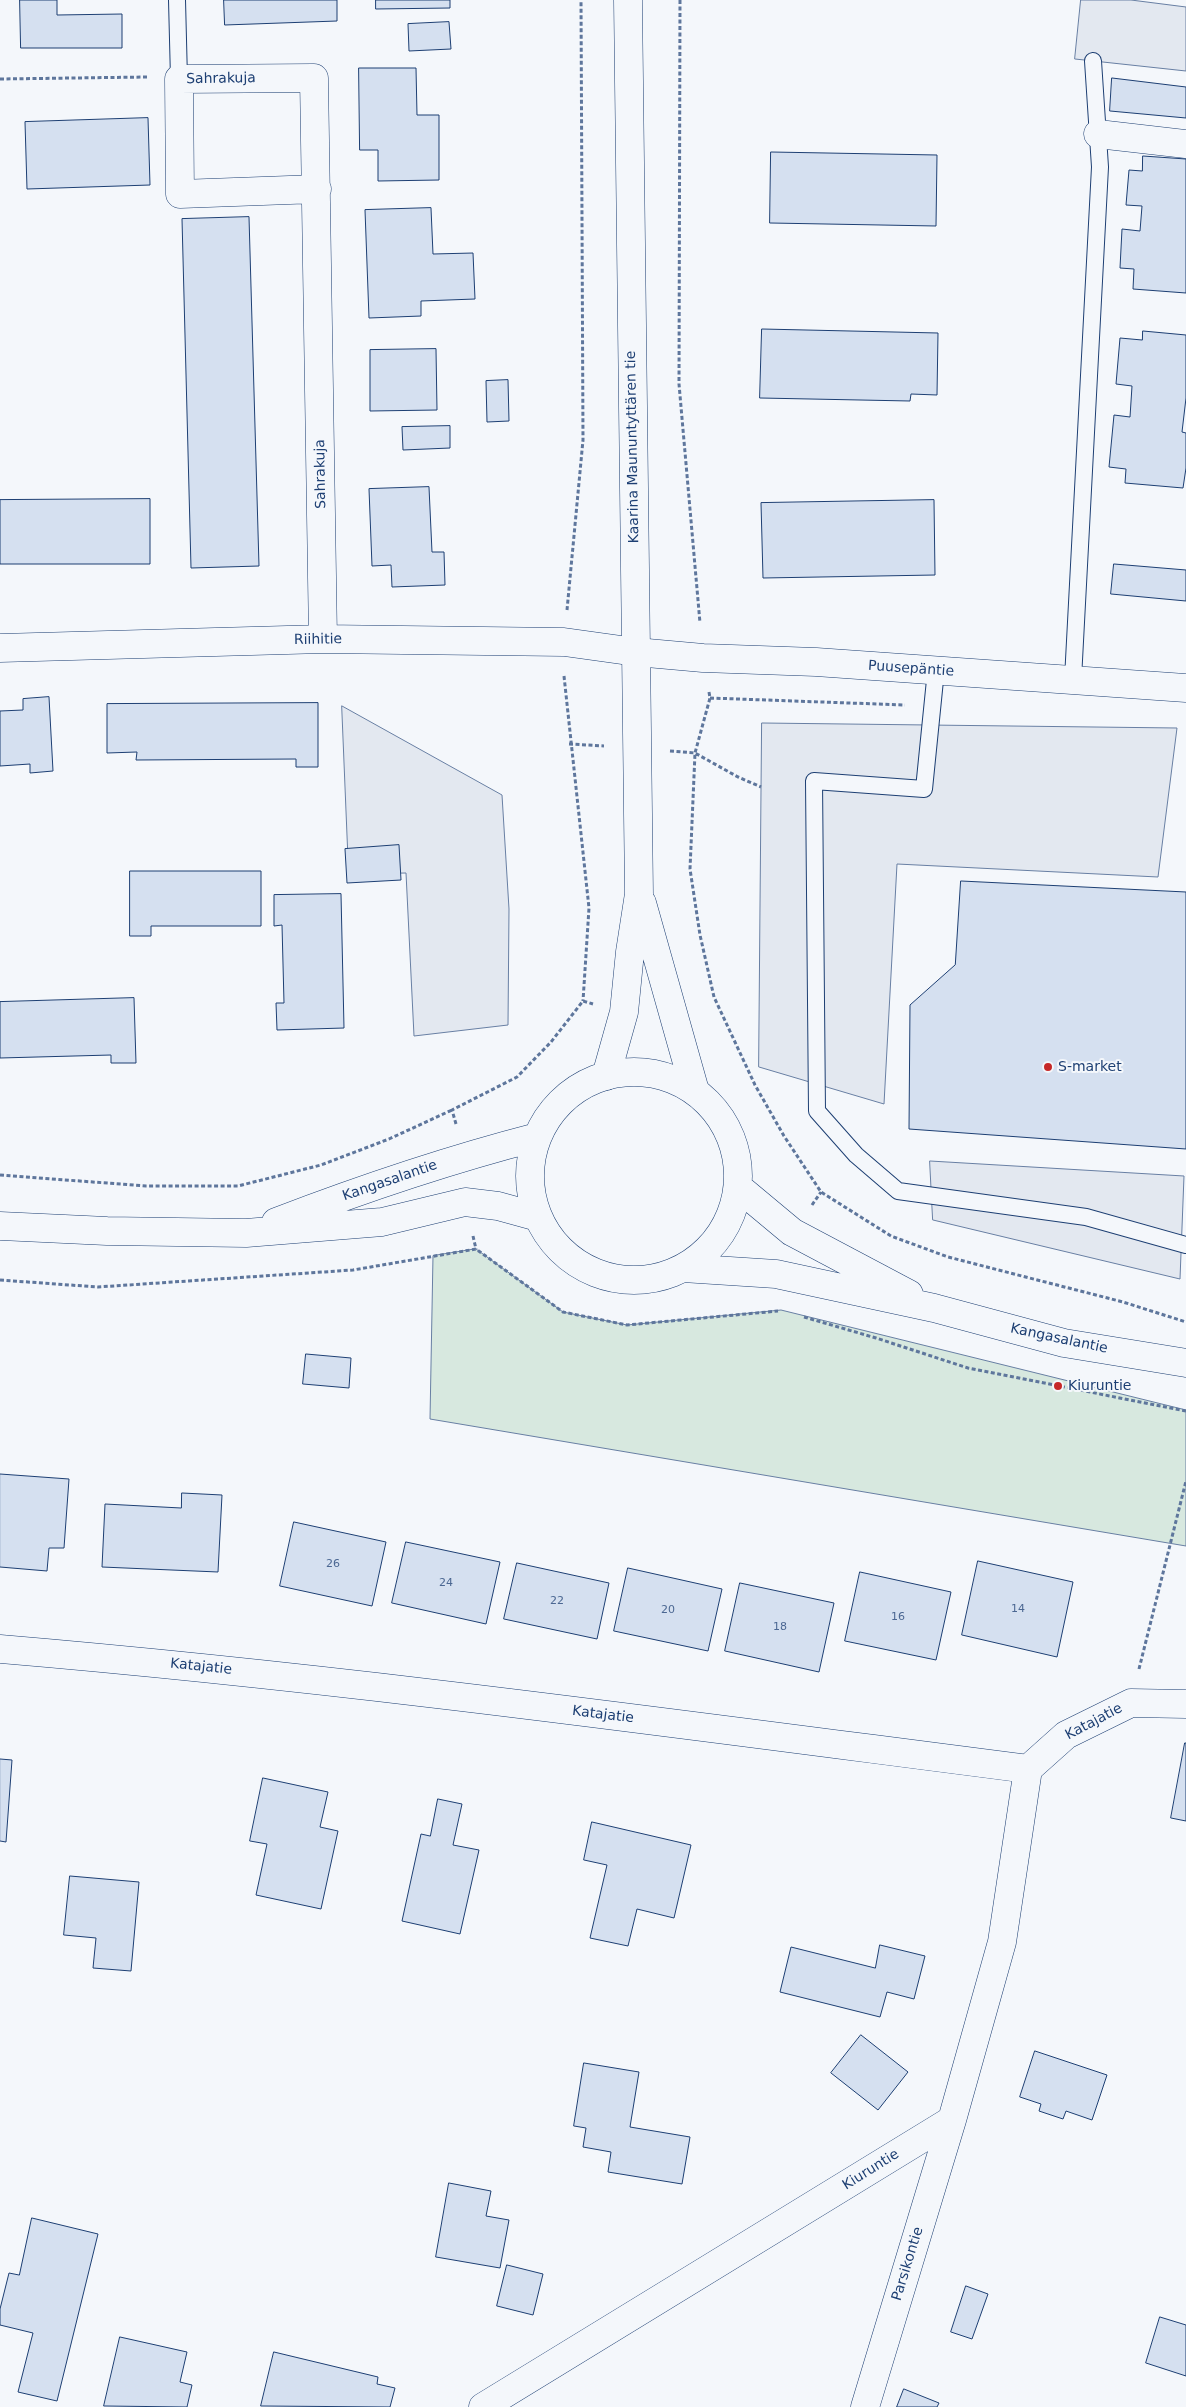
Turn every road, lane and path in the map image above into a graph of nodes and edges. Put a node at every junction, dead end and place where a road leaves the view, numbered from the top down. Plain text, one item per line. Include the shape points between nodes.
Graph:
1 (176, 0) edge
2 (581, 0) edge
3 (628, 0) edge
4 (680, 0) edge
5 (1093, 61) dead end
6 (0, 78) edge
7 (179, 79) junction
8 (1098, 134) junction
9 (1186, 144) edge
10 (317, 189) junction
11 (323, 639) junction
12 (564, 642) junction
13 (0, 648) edge
14 (636, 652) junction
15 (703, 658) junction
16 (936, 670) junction
17 (1073, 679) junction
18 (1186, 688) edge
19 (695, 753) junction
20 (761, 787) dead end
21 (640, 894) junction
22 (583, 1001) junction
23 (672, 1006) junction
24 (624, 1012) junction
25 (606, 1076) junction
26 (695, 1091) junction
27 (452, 1110) junction
28 (537, 1137) junction
29 (466, 1156) junction
30 (0, 1175) edge
31 (738, 1187) junction
32 (466, 1202) junction
33 (538, 1217) junction
34 (0, 1226) edge
35 (246, 1233) junction
36 (1186, 1245) edge
37 (476, 1249) junction
38 (683, 1268) junction
39 (0, 1280) edge
40 (934, 1308) junction
41 (781, 1310) dead end
42 (800, 1316) dead end
43 (1186, 1363) edge
44 (1186, 1411) edge
45 (1186, 1481) edge
46 (0, 1649) edge
47 (1130, 1703) junction
48 (1186, 1704) edge
49 (1028, 1769) junction
50 (952, 2120) junction
51 (483, 2407) edge
52 (865, 2407) edge

1 - 7 lane
2 - 12 path via 583,440
3 - 14 street, Kaarina Maununtyttären tie
4 - 15 path via 679,384
5 - 8 lane
6 - 7 path via 119,76
7 - 10 street, Sahrakuja via 314,78
7 - 10 street, Sahrakuja via 180,194
8 - 9 street
8 - 17 lane via 1100,167
10 - 11 street, Sahrakuja
11 - 12 street, Riihitie
11 - 13 street, Riihitie
12 - 14 street, Riihitie
12 - 22 path via 570,744 589,908
14 - 15 street, Puusepäntie
14 - 21 street, Kaarina Maununtyttären tie
15 - 16 street, Puusepäntie
15 - 19 path via 710,698
16 - 17 street, Puusepäntie
16 - 36 lane via 924,789 814,781 817,1111 856,1155 898,1191 1086,1217
17 - 18 street, Puusepäntie
19 - 20 path
19 - 23 path via 690,869 714,997
21 - 23 street, Kaarina Maununtyttären tie
21 - 24 street, Kaarina Maununtyttären tie
22 - 24 path
22 - 27 path via 551,1042 517,1077
23 - 26 street, Kaarina Maununtyttären tie
24 - 25 street, Kaarina Maununtyttären tie
25 - 26 street via 644,1072 679,1082
25 - 28 street via 588,1082 557,1105
26 - 31 street via 709,1103 729,1133 738,1169
27 - 29 path
27 - 30 path via 321,1165 238,1186 146,1186
28 - 29 street, Kangasalantie
28 - 33 street via 530,1174
29 - 35 street, Kangasalantie
31 - 38 street via 734,1206 716,1241
31 - 40 street, Kangasalantie via 792,1232
32 - 33 street, Kangasalantie via 498,1206
32 - 35 street, Kangasalantie via 382,1222
32 - 37 path
33 - 38 street via 562,1252 599,1274 641,1280
34 - 35 street, Kangasalantie
37 - 39 path via 344,1271 98,1287
37 - 41 path via 563,1312 627,1325
38 - 40 street, Kangasalantie via 776,1274
40 - 43 street, Kangasalantie via 1064,1343
42 - 44 path via 968,1368
45 - 47 path
46 - 49 street, Katajatie via 177,1664 471,1698
47 - 48 street, Katajatie
47 - 49 street, Katajatie via 1066,1735
49 - 50 street via 1002,1942
50 - 51 street, Kiuruntie
50 - 52 street, Parsikontie

